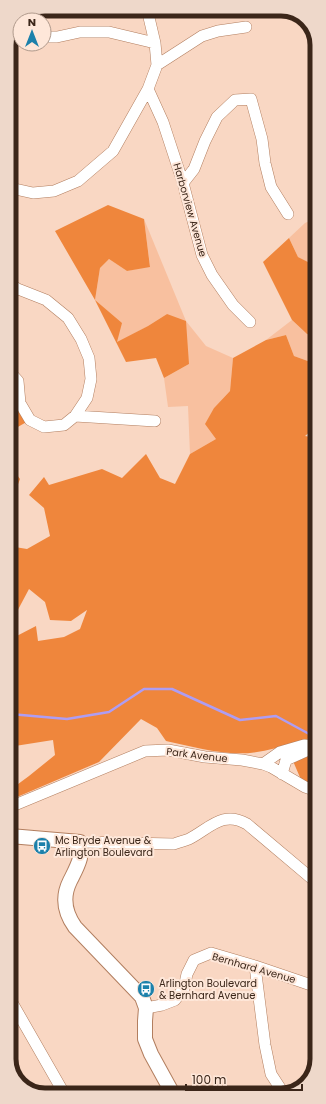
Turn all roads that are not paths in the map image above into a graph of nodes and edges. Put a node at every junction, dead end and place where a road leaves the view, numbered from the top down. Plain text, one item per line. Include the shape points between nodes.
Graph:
1 (149, 16) edge
2 (246, 27) dead end
3 (52, 37) edge
4 (155, 43) junction
5 (157, 65) junction
6 (148, 89) junction
7 (183, 183) junction
8 (16, 188) edge
9 (288, 214) dead end
10 (16, 288) edge
11 (250, 322) dead end
12 (16, 379) edge
13 (75, 416) junction
14 (155, 421) dead end
15 (310, 748) edge
16 (285, 756) junction
17 (263, 764) junction
18 (282, 774) junction
19 (310, 789) edge
20 (16, 805) edge
21 (16, 837) edge
22 (80, 842) junction
23 (310, 877) edge
24 (255, 966) junction
25 (310, 984) edge
26 (146, 1008) junction
27 (16, 1009) edge
28 (61, 1088) edge
29 (170, 1088) edge
30 (280, 1088) edge

1 - 4 street
2 - 5 street via 202,36
3 - 4 street via 80,32 109,32
4 - 5 street
5 - 6 street
6 - 7 street, Harborview Avenue via 164,122
6 - 8 street via 113,151 78,181 54,191 33,193
7 - 9 street via 194,169 204,141 217,117 235,100 251,99 271,187
7 - 11 street, Harborview Avenue via 202,255 212,275 233,305
10 - 13 street via 46,300 68,318 81,339 89,358 91,378 87,398
12 - 13 street via 20,403 30,420 44,426 64,425
13 - 14 street
15 - 16 street
16 - 17 street via 277,753
16 - 18 street
17 - 18 street, Park Avenue
17 - 20 street, Park Avenue via 168,750 145,751
18 - 19 street, Park Avenue
21 - 22 main road
22 - 23 street via 174,844 188,839 222,819 239,819
22 - 26 main road via 80,858 66,894 69,919 142,997
24 - 25 street, Bernhard Avenue
24 - 26 street, Bernhard Avenue via 211,954 194,960 184,988 175,1000
24 - 30 street via 265,1045 271,1074
26 - 29 main road via 145,1038
27 - 28 street

